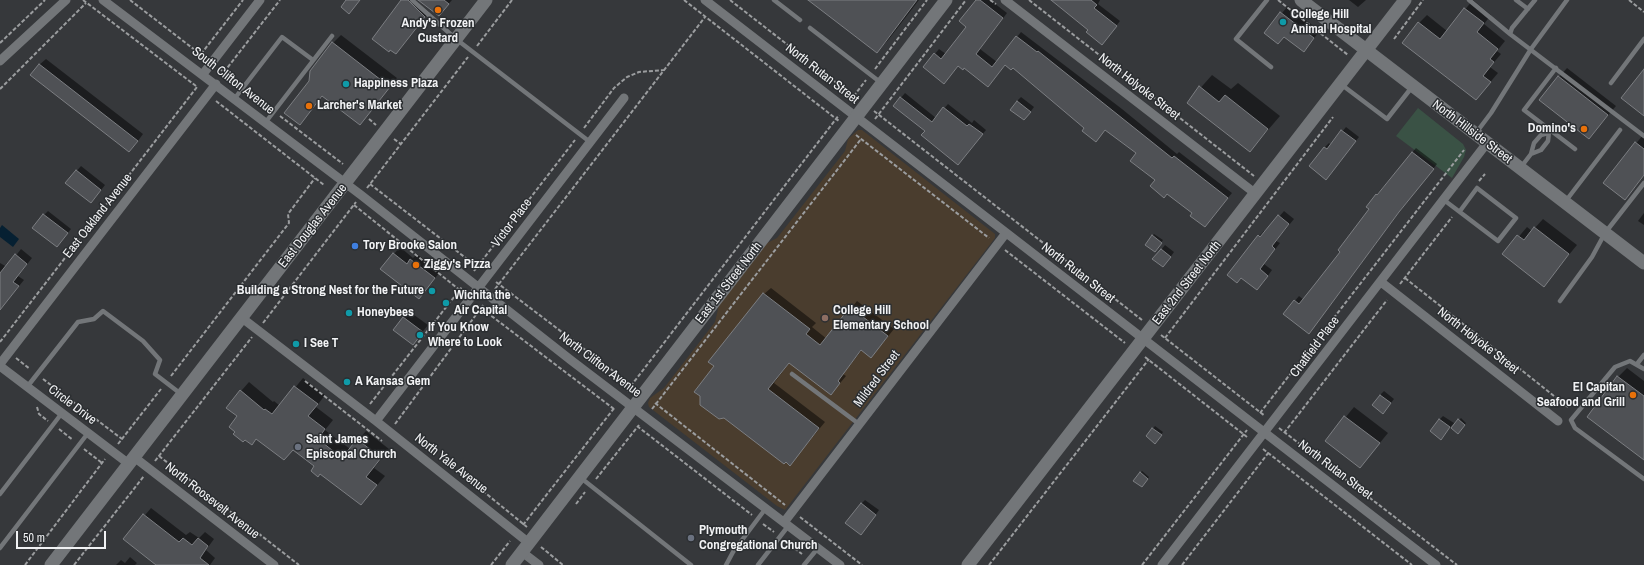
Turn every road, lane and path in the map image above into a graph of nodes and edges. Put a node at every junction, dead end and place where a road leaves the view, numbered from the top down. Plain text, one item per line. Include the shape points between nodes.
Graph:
1 (45, 0) edge
2 (66, 0) edge
3 (103, 0) edge
4 (243, 0) edge
5 (260, 0) edge
6 (280, 0) edge
7 (412, 0) edge
8 (512, 0) edge
9 (684, 0) edge
10 (705, 0) edge
11 (730, 0) edge
12 (774, 0) edge
13 (927, 0) edge
14 (946, 0) edge
15 (966, 0) edge
16 (1006, 0) edge
17 (1029, 0) edge
18 (1267, 0) edge
19 (1278, 0) edge
20 (1301, 0) edge
21 (1405, 0) edge
22 (1423, 0) edge
23 (1469, 0) edge
24 (1516, 0) edge
25 (1535, 0) edge
26 (1567, 0) edge
27 (1628, 0) edge
28 (484, 1) edge
29 (86, 3) dead end
30 (713, 6) junction
31 (1528, 10) junction
32 (1644, 12) edge
33 (705, 17) junction
34 (800, 20) dead end
35 (810, 28) dead end
36 (1510, 34) junction
37 (332, 36) dead end
38 (456, 39) junction
39 (1394, 39) dead end
40 (1644, 39) edge
41 (0, 43) edge
42 (1531, 49) junction
43 (1366, 50) junction
44 (472, 52) junction
45 (201, 54) dead end
46 (1348, 55) dead end
47 (313, 60) junction
48 (0, 61) edge
49 (1271, 67) dead end
50 (1556, 68) junction
51 (664, 70) junction
52 (224, 72) dead end
53 (203, 74) junction
54 (870, 74) junction
55 (882, 83) junction
56 (1611, 83) dead end
57 (216, 84) junction
58 (1341, 84) junction
59 (1413, 86) junction
60 (196, 87) dead end
61 (0, 89) edge
62 (854, 96) junction
63 (235, 98) junction
64 (624, 98) dead end
65 (865, 105) junction
66 (845, 108) junction
67 (879, 114) junction
68 (856, 117) junction
69 (836, 119) junction
70 (265, 122) junction
71 (870, 127) junction
72 (848, 128) junction
73 (1620, 130) dead end
74 (1549, 131) junction
75 (580, 134) junction
76 (1475, 134) junction
77 (1644, 136) edge
78 (861, 139) junction
79 (590, 142) junction
80 (1487, 144) junction
81 (1575, 149) dead end
82 (1464, 150) dead end
83 (1532, 154) junction
84 (1520, 169) junction
85 (1485, 174) dead end
86 (1254, 176) dead end
87 (315, 178) dead end
88 (345, 183) junction
89 (1644, 183) edge
90 (370, 184) junction
91 (1476, 186) dead end
92 (1256, 194) junction
93 (361, 195) junction
94 (1444, 200) junction
95 (1565, 202) junction
96 (354, 205) junction
97 (1459, 210) junction
98 (1006, 233) junction
99 (1605, 233) junction
100 (997, 244) junction
101 (1644, 263) edge
102 (477, 267) junction
103 (488, 276) junction
104 (1405, 278) junction
105 (468, 279) junction
106 (1381, 282) junction
107 (499, 284) junction
108 (479, 288) junction
109 (459, 290) junction
110 (1394, 292) junction
111 (490, 296) junction
112 (470, 299) junction
113 (1560, 301) dead end
114 (481, 308) junction
115 (242, 318) junction
116 (1152, 328) junction
117 (257, 330) junction
118 (250, 339) junction
119 (0, 342) edge
120 (256, 344) dead end
121 (1139, 345) junction
122 (9, 353) junction
123 (1644, 355) edge
124 (1637, 364) junction
125 (0, 365) edge
126 (1644, 369) edge
127 (37, 374) junction
128 (792, 374) dead end
129 (300, 378) dead end
130 (166, 382) junction
131 (632, 385) junction
132 (27, 387) junction
133 (643, 394) junction
134 (182, 395) junction
135 (622, 398) junction
136 (370, 404) dead end
137 (656, 404) junction
138 (1568, 408) dead end
139 (614, 409) junction
140 (629, 412) junction
141 (62, 413) junction
142 (1260, 413) junction
143 (646, 417) junction
144 (376, 421) junction
145 (1558, 421) dead end
146 (1252, 423) junction
147 (1273, 423) junction
148 (395, 424) dead end
149 (859, 424) junction
150 (638, 427) junction
151 (1285, 432) junction
152 (88, 433) junction
153 (1265, 433) junction
154 (1244, 434) junction
155 (122, 439) junction
156 (1277, 442) junction
157 (1257, 444) junction
158 (388, 445) dead end
159 (112, 451) junction
160 (1269, 453) junction
161 (159, 456) junction
162 (132, 460) junction
163 (149, 469) junction
164 (580, 477) junction
165 (1644, 479) edge
166 (591, 486) junction
167 (0, 494) edge
168 (766, 508) junction
169 (572, 510) dead end
170 (792, 511) junction
171 (757, 519) junction
172 (787, 523) junction
173 (517, 533) junction
174 (504, 536) dead end
175 (780, 537) junction
176 (510, 540) junction
177 (545, 543) dead end
178 (0, 548) edge
179 (818, 548) junction
180 (525, 557) edge
181 (809, 560) junction
182 (25, 565) edge
183 (51, 565) edge
184 (74, 565) edge
185 (274, 565) edge
186 (299, 565) edge
187 (491, 565) edge
188 (691, 565) edge
189 (726, 565) edge
190 (758, 565) edge
191 (804, 565) edge
192 (840, 565) edge
193 (862, 565) edge
194 (968, 565) edge
195 (1142, 565) edge
196 (1162, 565) edge
197 (1182, 565) edge
198 (1412, 565) edge
199 (1436, 565) edge
200 (1457, 565) edge

1 - 41 path
2 - 48 street
3 - 53 street, South Clifton Avenue
4 - 45 path
5 - 53 street
6 - 52 path
7 - 38 lane
8 - 44 path
9 - 33 path
10 - 30 street, North Rutan Street
11 - 62 path
12 - 34 lane
13 - 54 path
14 - 55 street, East 1st Street North
15 - 67 path
16 - 92 street, North Holyoke Street
17 - 86 path
18 - 49 lane via 1236,39
19 - 46 path
20 - 43 street, North Hillside Street
21 - 43 street, East 2nd Street North
22 - 39 path
23 - 36 lane
24 - 31 lane
25 - 31 lane
26 - 42 lane
27 - 32 path
28 - 38 street, East Douglas Avenue
29 - 61 path
30 - 33 path
30 - 66 street, North Rutan Street
31 - 36 lane
33 - 51 path
33 - 69 path
35 - 54 lane
36 - 42 lane
37 - 47 lane
38 - 44 lane
38 - 88 street, East Douglas Avenue
40 - 56 lane
42 - 50 lane
42 - 76 lane
43 - 58 street, East 2nd Street North
43 - 59 street, North Hillside Street
44 - 75 lane
44 - 90 path
47 - 63 lane via 282,37
47 - 70 lane
50 - 74 lane via 1524,110
50 - 77 lane
51 - 75 path via 639,72 627,77 614,88
51 - 107 path
53 - 57 street, South Clifton Avenue
54 - 55 lane
54 - 62 path
55 - 65 street, East 1st Street North
57 - 63 street, South Clifton Avenue
57 - 122 street, East Oakland Avenue
58 - 59 lane via 1387,119
58 - 92 street, East 2nd Street North
59 - 76 street, North Hillside Street
60 - 119 path
62 - 65 path
62 - 66 path
63 - 70 street, South Clifton Avenue
64 - 79 street, Victor Place
65 - 67 path
65 - 68 street, East 1st Street North
66 - 68 street, North Rutan Street
66 - 69 path
67 - 71 path
67 - 116 path
68 - 71 street, North Rutan Street
68 - 72 street, East 1st Street North
69 - 72 path
69 - 131 path
70 - 88 street, South Clifton Avenue
71 - 78 path
71 - 98 street, North Rutan Street
72 - 78 path
72 - 133 street, East 1st Street North
73 - 95 lane
74 - 81 lane
74 - 83 lane via 1534,143
74 - 83 lane via 1548,141 1541,150
75 - 79 lane
75 - 102 path
76 - 80 street, North Hillside Street
78 - 100 path
78 - 137 path
79 - 103 street, Victor Place
80 - 84 street, North Hillside Street
80 - 94 street, Chatfield Place
82 - 142 path
83 - 84 lane
84 - 95 street, North Hillside Street
85 - 91 path
87 - 130 path via 288,214 289,223
88 - 93 street, North Clifton Avenue
88 - 115 street, East Douglas Avenue
89 - 99 lane
90 - 93 path
90 - 102 path
92 - 116 street, East 2nd Street North
93 - 96 path
93 - 105 street, North Clifton Avenue
94 - 97 lane
94 - 106 street, Chatfield Place
95 - 99 street, North Hillside Street
96 - 109 path
96 - 117 path
97 - 97 lane via 1498,241 1516,218 1477,188
97 - 104 path
98 - 100 street, Mildred Street
98 - 121 street, North Rutan Street
99 - 101 street, North Hillside Street
99 - 113 lane via 1592,257
100 - 121 path
100 - 149 street, Mildred Street
102 - 103 path
102 - 105 path
103 - 107 path
103 - 108 street, Victor Place
104 - 110 path
104 - 138 path
105 - 108 street, North Clifton Avenue
105 - 109 path
106 - 110 street, North Holyoke Street
106 - 147 street, Chatfield Place
107 - 111 path
107 - 131 path
108 - 111 street, North Clifton Avenue
108 - 112 street, Victor Place
109 - 112 path
109 - 136 path
110 - 145 street, North Holyoke Street
110 - 151 path
111 - 114 path
111 - 135 street, North Clifton Avenue
112 - 114 path
112 - 144 street, Victor Place
114 - 139 path
114 - 148 path
115 - 117 street, North Yale Avenue
115 - 134 street, East Douglas Avenue
116 - 121 street, East 2nd Street North
116 - 142 path
117 - 118 path
117 - 144 street, North Yale Avenue
118 - 120 path
118 - 161 path
121 - 146 street, North Rutan Street
121 - 154 path
121 - 194 street, East 2nd Street North
122 - 125 street, East Oakland Avenue
122 - 127 path
123 - 124 lane
124 - 126 lane
124 - 165 lane via 1630,361 1615,367 1571,420 1575,428
125 - 132 street, Circle Drive
127 - 130 lane via 78,322 94,319 103,311 143,341 160,360 155,374
127 - 132 lane
127 - 155 path
128 - 149 lane
129 - 158 path
130 - 134 lane
130 - 155 path
131 - 133 path
131 - 135 path
132 - 141 street, Circle Drive
133 - 137 path
133 - 140 street, East 1st Street North
134 - 162 street, East Douglas Avenue
135 - 139 path
135 - 140 street, North Clifton Avenue
137 - 143 path
137 - 170 path
139 - 140 path
139 - 173 path
140 - 143 street, North Clifton Avenue
140 - 150 path
140 - 164 street, East 1st Street North
141 - 152 street, Circle Drive
141 - 167 lane
142 - 146 path
142 - 147 path
143 - 150 path
143 - 168 street, North Clifton Avenue
144 - 173 street, North Yale Avenue
146 - 153 street, North Rutan Street
146 - 154 path
147 - 151 path
147 - 153 street, Chatfield Place
149 - 170 street, Mildred Street
150 - 166 path
150 - 171 path
151 - 156 path
151 - 200 path
152 - 159 street, Circle Drive
152 - 178 lane
153 - 156 street, North Rutan Street
153 - 157 street, Chatfield Place
154 - 157 path
154 - 195 path
155 - 159 path
156 - 160 path
156 - 199 street, North Rutan Street
157 - 160 path
157 - 196 street, Chatfield Place
159 - 162 street, Circle Drive
159 - 182 path
160 - 197 path
160 - 198 path
161 - 163 path
161 - 186 path
162 - 163 street, North Roosevelt Avenue
162 - 183 street, East Douglas Avenue
163 - 184 path
163 - 185 street, North Roosevelt Avenue
164 - 166 lane
164 - 180 street, East 1st Street North
166 - 169 path
166 - 188 lane
168 - 171 lane
168 - 172 street, North Clifton Avenue
170 - 172 street, Mildred Street
170 - 193 path
171 - 175 path
171 - 189 lane
172 - 175 lane
172 - 179 street, North Clifton Avenue
173 - 176 path
173 - 180 street, North Yale Avenue
174 - 176 path
175 - 181 path
175 - 190 lane
176 - 180 path
176 - 187 path
177 - 180 path
179 - 181 lane
179 - 192 street, North Clifton Avenue
181 - 191 lane

